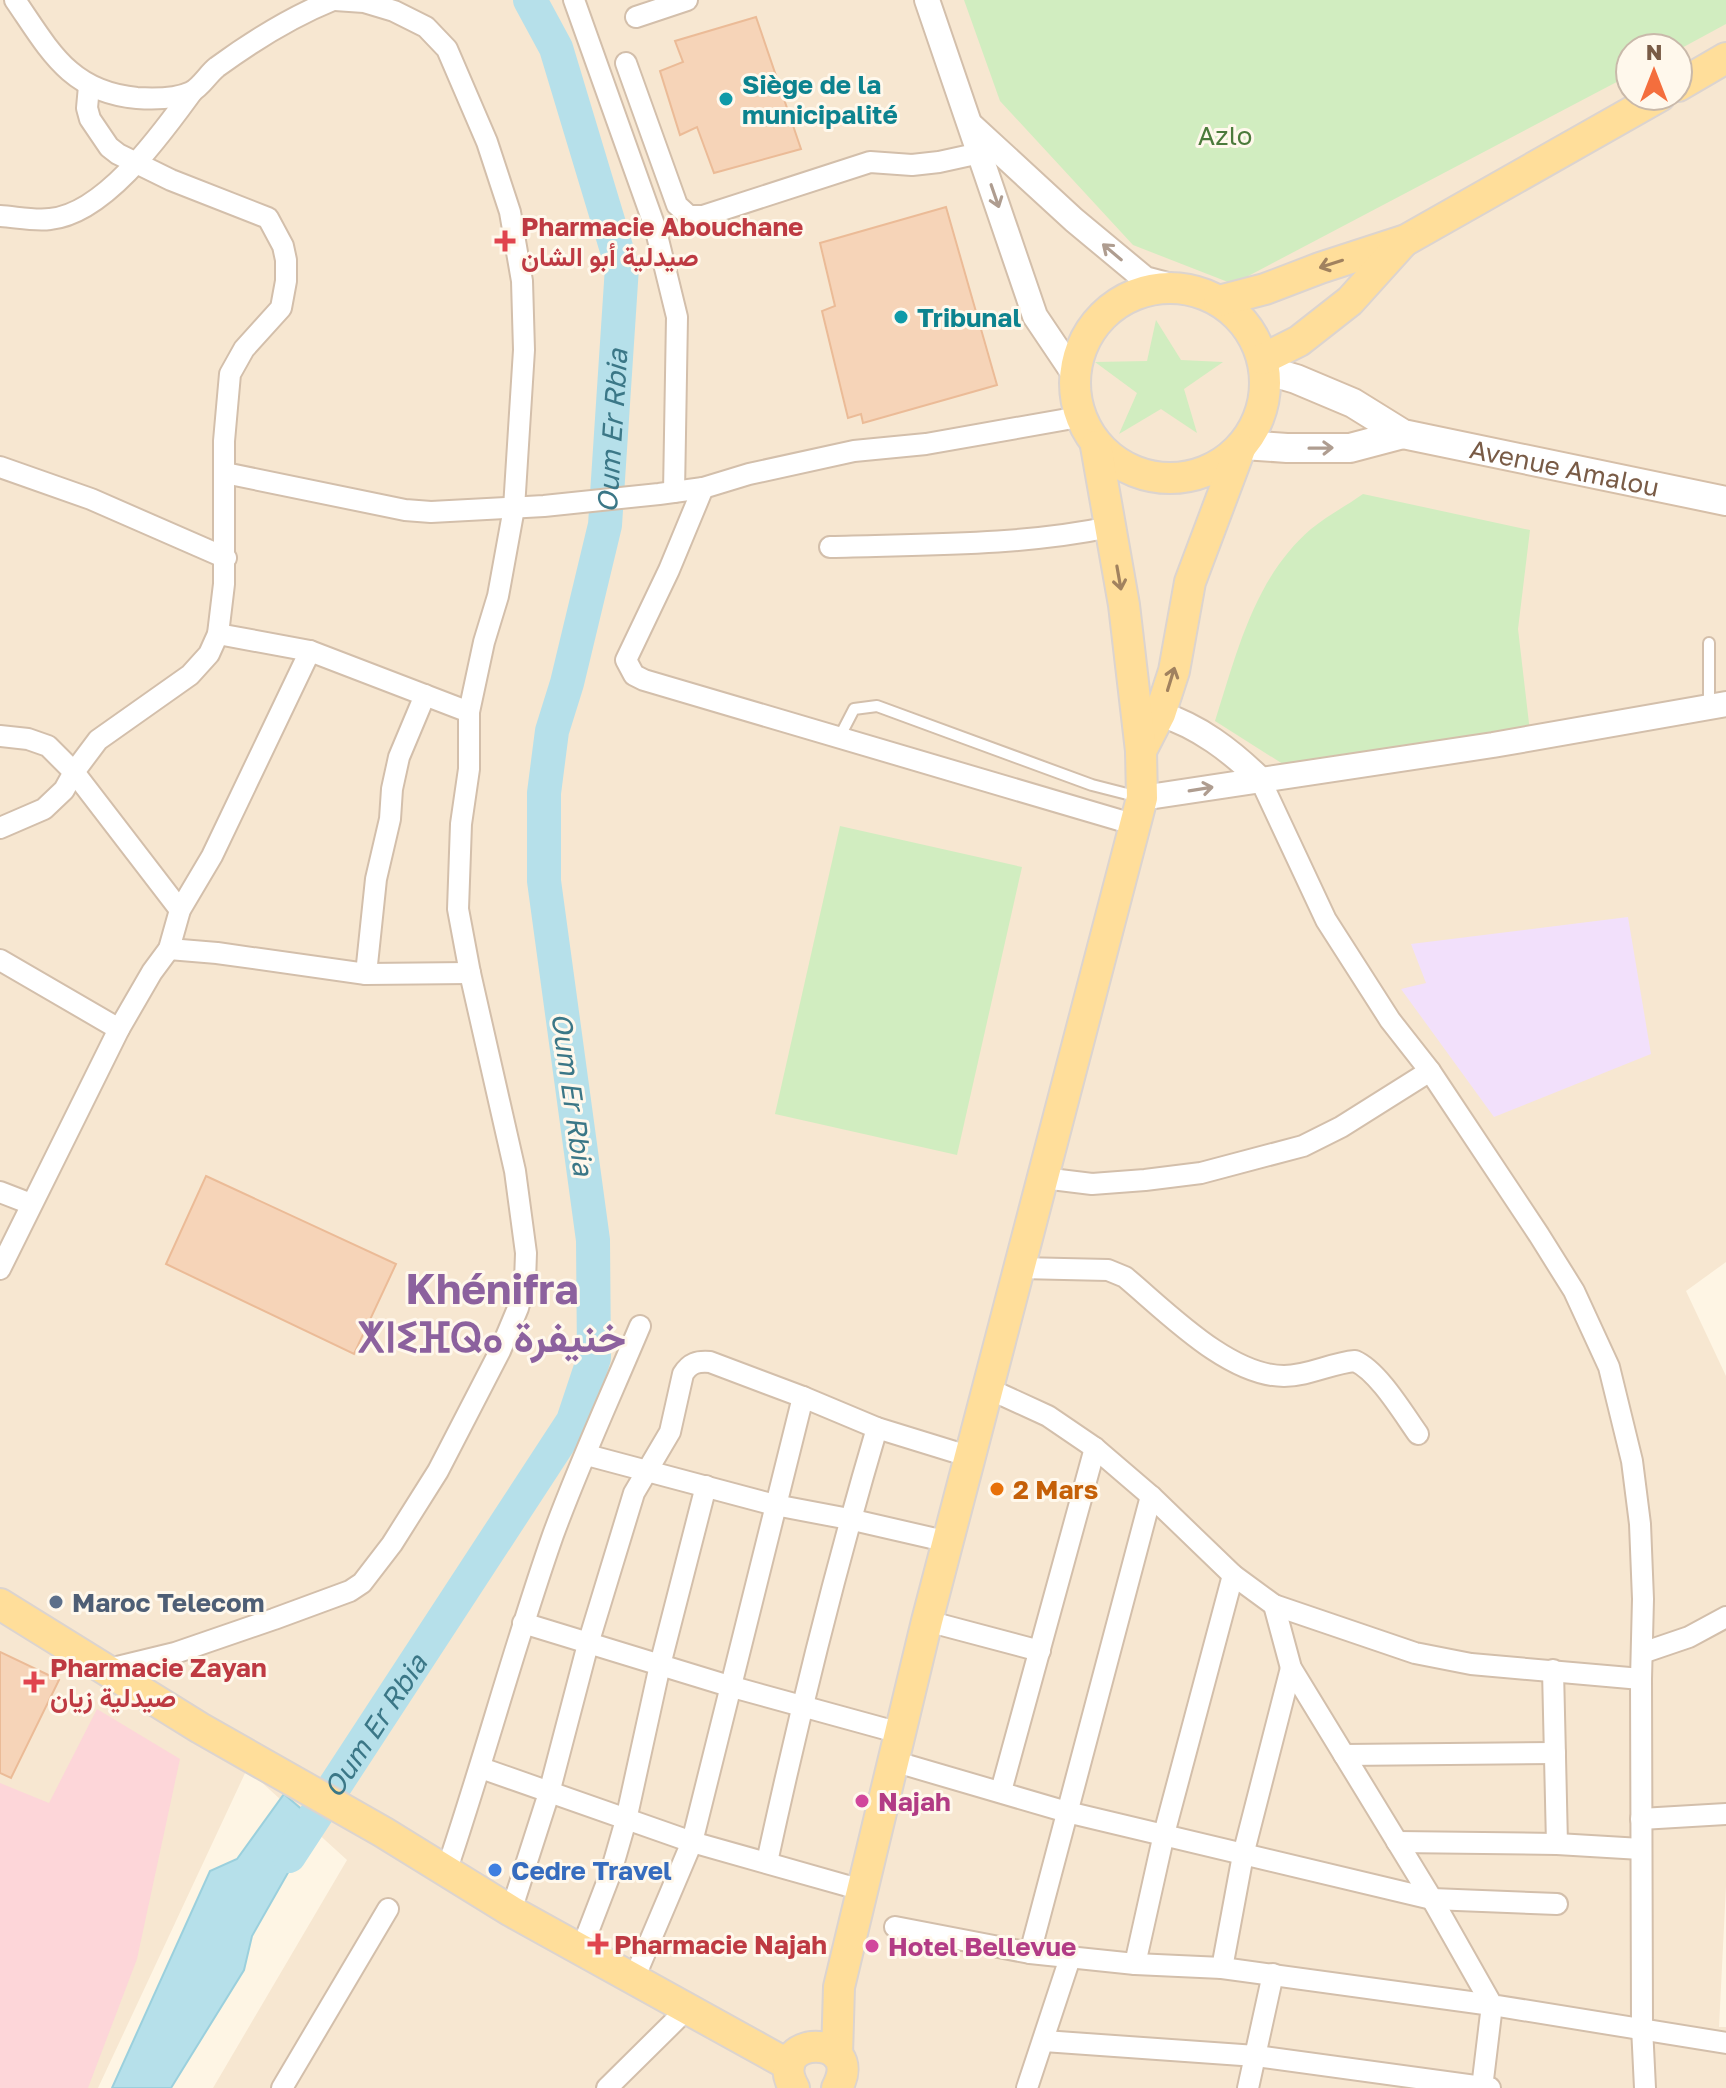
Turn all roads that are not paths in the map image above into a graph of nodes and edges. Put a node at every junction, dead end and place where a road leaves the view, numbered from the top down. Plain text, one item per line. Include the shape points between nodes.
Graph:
1 (15, 0) edge
2 (334, 0) edge
3 (574, 0) edge
4 (687, 0) edge
5 (927, 0) edge
6 (636, 17) dead end
7 (1726, 58) edge
8 (626, 63) dead end
9 (1694, 77) edge
10 (89, 86) junction
11 (192, 92) junction
12 (1632, 112) edge
13 (968, 122) junction
14 (980, 153) junction
15 (136, 164) junction
16 (0, 216) edge
17 (1406, 240) junction
18 (1179, 288) junction
19 (1219, 301) junction
20 (1264, 365) junction
21 (1074, 374) junction
22 (1079, 417) junction
23 (1403, 434) junction
24 (1096, 446) junction
25 (1242, 447) junction
26 (0, 467) edge
27 (225, 473) junction
28 (703, 488) junction
29 (667, 493) junction
30 (1726, 501) edge
31 (514, 508) junction
32 (1110, 527) junction
33 (830, 547) dead end
34 (226, 558) junction
35 (218, 634) junction
36 (1709, 643) dead end
37 (310, 651) junction
38 (425, 695) junction
39 (1718, 705) edge
40 (469, 712) junction
41 (1160, 714) junction
42 (0, 736) edge
43 (839, 738) junction
44 (1141, 751) junction
45 (74, 772) junction
46 (1260, 779) junction
47 (1139, 811) junction
48 (0, 828) edge
49 (180, 910) junction
50 (169, 949) junction
51 (0, 960) edge
52 (470, 973) junction
53 (366, 974) junction
54 (119, 1029) junction
55 (1430, 1071) junction
56 (1043, 1178) junction
57 (0, 1192) edge
58 (31, 1204) junction
59 (1020, 1268) junction
60 (0, 1269) edge
61 (640, 1326) dead end
62 (989, 1389) junction
63 (803, 1397) junction
64 (877, 1428) junction
65 (1418, 1434) dead end
66 (1095, 1448) junction
67 (587, 1455) junction
68 (971, 1457) junction
69 (647, 1472) junction
70 (706, 1486) junction
71 (1151, 1496) junction
72 (775, 1505) junction
73 (849, 1519) junction
74 (949, 1542) junction
75 (1233, 1575) junction
76 (0, 1604) edge
77 (1274, 1605) junction
78 (1726, 1617) edge
79 (927, 1621) junction
80 (523, 1623) junction
81 (588, 1644) junction
82 (1040, 1651) junction
83 (1642, 1653) junction
84 (660, 1665) junction
85 (1291, 1668) junction
86 (105, 1670) junction
87 (1553, 1670) junction
88 (1641, 1679) junction
89 (729, 1686) junction
90 (801, 1705) junction
91 (896, 1747) junction
92 (1555, 1753) junction
93 (1344, 1755) junction
94 (481, 1768) junction
95 (1001, 1791) junction
96 (549, 1793) junction
97 (1067, 1812) junction
98 (1726, 1814) edge
99 (1641, 1819) junction
100 (626, 1820) junction
101 (1164, 1834) junction
102 (692, 1842) junction
103 (1397, 1842) junction
104 (1557, 1844) junction
105 (1641, 1849) junction
106 (1243, 1855) junction
107 (767, 1862) junction
108 (446, 1872) junction
109 (862, 1890) junction
110 (1432, 1899) junction
111 (1557, 1904) dead end
112 (388, 1909) dead end
113 (511, 1911) junction
114 (895, 1927) dead end
115 (581, 1950) junction
116 (1030, 1953) junction
117 (1070, 1958) junction
118 (1135, 1964) junction
119 (1222, 1968) junction
120 (1273, 1974) junction
121 (633, 1981) junction
122 (839, 1987) junction
123 (1492, 2005) junction
124 (686, 2010) junction
125 (1642, 2027) junction
126 (1044, 2041) junction
127 (1726, 2043) edge
128 (837, 2055) junction
129 (1256, 2056) junction
130 (796, 2067) edge
131 (1485, 2087) edge
132 (282, 2088) edge
133 (607, 2088) edge
134 (838, 2088) edge
135 (1027, 2088) edge
136 (1248, 2088) edge
137 (1645, 2088) edge

1 - 10 street via 57,62
2 - 11 street via 282,23 213,70
2 - 31 street via 364,2 426,27 447,49 487,142 510,212 522,281 524,350
3 - 29 street via 655,227 673,293 677,317
4 - 6 street
5 - 13 street
7 - 9 main road
8 - 14 street via 677,205 689,216 703,216 870,162 912,165
10 - 11 street via 115,96 151,99
10 - 15 street via 90,119 109,147
11 - 15 street
12 - 17 main road
13 - 14 street
18 -> 13 street via 1145,279
14 -> 21 street via 1035,316
15 - 16 street via 72,214 50,219
15 - 27 street via 261,214 273,224 283,246 286,281 281,308 244,349 230,374
17 -> 19 main road
17 - 20 main road via 1350,301
18 - 19 main road
18 - 21 main road via 1149,290 1109,310 1082,345
19 - 20 main road via 1254,336
20 - 23 main road via 1339,396
20 - 25 main road via 1264,404
21 - 22 main road
22 - 24 main road
22 - 28 street via 854,451
25 -> 23 main road via 1350,448
23 - 30 main road, Avenue Amalou
24 - 25 main road via 1117,464 1168,480 1219,466
24 - 32 main road
41 -> 25 main road via 1174,671 1190,582
26 - 34 street via 91,499
27 - 31 street via 405,510
27 - 34 street
28 - 29 street
28 - 43 street via 626,660 628,667 644,680
29 - 31 street
31 - 40 street
32 - 33 street via 953,543
32 -> 44 main road
34 - 35 street
35 - 37 street
35 - 45 street via 190,675 98,740
36 - 39 lane
37 - 38 street
37 - 49 street via 212,856
38 - 40 street
38 - 53 street via 392,789
39 - 46 street
40 - 52 street via 458,909
41 - 44 main road
41 - 46 street via 1227,748
42 - 45 street via 48,746
43 - 47 street
43 - 47 lane via 854,709 877,706 1092,785
44 - 47 main road
45 - 48 street via 44,809
45 - 49 street
47 -> 46 street
46 - 55 street via 1326,920 1390,1020
47 - 56 main road
49 - 50 street
50 - 53 street
50 - 54 street
51 - 54 street
52 - 53 street
52 - 86 street via 515,1171 525,1282 500,1351 438,1471 374,1570 350,1591 175,1653
54 - 58 street
55 - 56 street via 1303,1146 1201,1173 1145,1180 1092,1184
55 - 83 street via 1574,1291 1609,1367 1632,1461 1640,1524
56 - 59 main road
57 - 58 street
58 - 60 street
59 - 62 main road
59 - 65 street via 1108,1270 1125,1277 1248,1370 1294,1375 1355,1361 1380,1383
61 - 67 street
62 - 66 street via 1048,1416
62 - 68 main road
63 - 64 street
63 - 69 street via 710,1362 693,1364 683,1374 670,1432
63 - 72 street
64 - 68 street
64 - 73 street
66 - 71 street
66 - 82 street
67 - 69 street
67 - 80 street
68 - 74 main road
69 - 70 street
69 - 81 street via 634,1493
70 - 72 street
70 - 84 street
71 - 75 street
71 - 97 street
72 - 73 street
72 - 89 street
73 - 74 street
73 - 90 street
74 - 79 main road
75 - 77 street
75 - 101 street
76 - 86 main road
77 - 85 street
77 - 87 street via 1415,1653 1471,1664
78 - 83 street
79 - 82 street
79 - 91 main road
80 - 81 street
80 - 94 street
81 - 84 street
81 - 96 street
82 - 95 street
83 - 88 street
84 - 89 street
84 - 100 street
85 - 93 street
85 - 106 street
86 - 108 main road
87 - 88 street
87 - 92 street
88 - 99 street
89 - 90 street
89 - 102 street
90 - 91 street
90 - 107 street
91 - 95 street
91 - 109 main road
92 - 93 street
92 - 104 street
93 - 103 street
94 - 96 street
94 - 108 street
95 - 97 street
96 - 100 street
96 - 113 street
97 - 101 street
97 - 116 street
98 - 99 street
99 - 105 street
100 - 102 street
100 - 115 street
101 - 106 street
101 - 118 street
102 - 107 street
102 - 121 street
103 - 104 street
103 - 110 street
104 - 105 street
105 - 125 street
106 - 110 street
106 - 119 street
107 - 109 street
108 - 113 main road
109 - 122 main road
110 - 111 street
110 - 123 street
112 - 132 street
113 - 115 main road
114 - 116 street
115 - 121 main road
116 - 117 street
117 - 118 street
117 - 126 street
118 - 119 street
119 - 120 street
120 - 123 street
120 - 129 street
121 - 124 main road
122 - 128 main road
122 - 130 main road
123 - 125 street
123 - 131 street
124 - 130 main road
124 - 133 street
125 - 127 street
125 - 137 street
126 - 129 street
126 - 135 street
128 - 130 main road via 823,2046
128 - 134 main road via 843,2071
129 - 131 street
129 - 136 street

